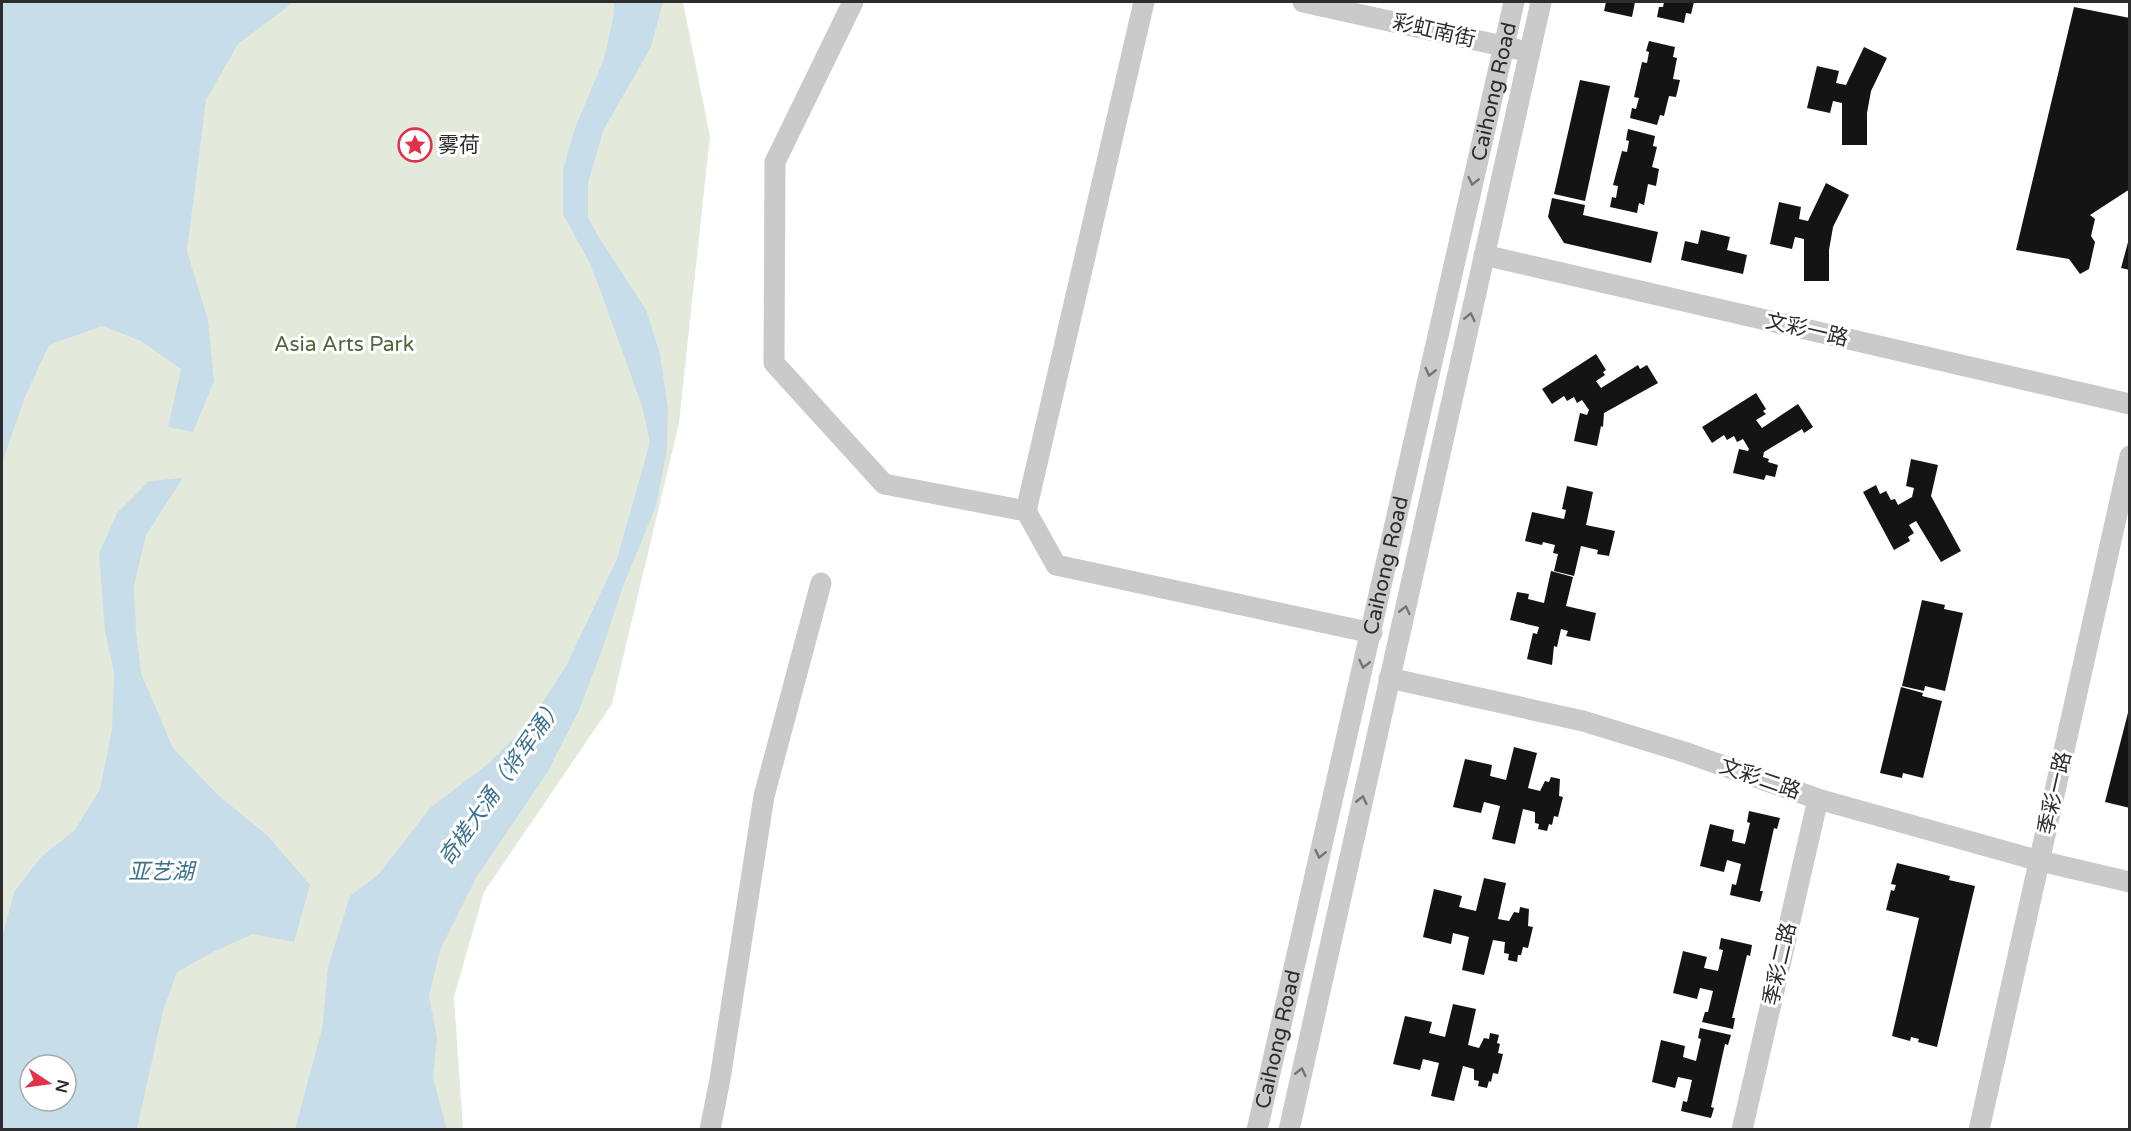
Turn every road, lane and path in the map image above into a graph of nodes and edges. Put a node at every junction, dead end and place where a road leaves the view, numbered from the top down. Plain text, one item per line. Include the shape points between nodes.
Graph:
1 (853, 2) edge
2 (1144, 2) edge
3 (1303, 2) edge
4 (1514, 2) edge
5 (1541, 2) edge
6 (1504, 46) junction
7 (1530, 52) junction
8 (1484, 255) junction
9 (2130, 404) edge
10 (2130, 456) edge
11 (1026, 510) junction
12 (820, 583) dead end
13 (1372, 633) junction
14 (1389, 678) junction
15 (1818, 799) junction
16 (2040, 861) junction
17 (2130, 882) edge
18 (710, 1130) edge
19 (1257, 1130) edge
20 (1288, 1130) edge
21 (1742, 1130) edge
22 (1979, 1130) edge

1 - 11 street via 775,162 774,363 884,484
2 - 11 street
3 - 6 street, 彩虹南街
4 - 6 street, Caihong Road
5 - 7 street, Caihong Road
6 - 7 street, 彩虹南街
6 -> 13 street, Caihong Road
7 - 8 street, Caihong Road
8 - 9 street, 文彩一路
14 -> 8 street, Caihong Road
10 - 16 street, 季彩一路
11 - 13 street via 1056,565
12 - 18 street via 764,796
13 -> 19 street, Caihong Road
14 - 15 street, 文彩二路 via 1582,721
20 -> 14 street, Caihong Road
15 - 16 street, 文彩二路
15 - 21 street, 季彩二路
16 - 17 street, 文彩二路
16 - 22 street, 季彩一路

